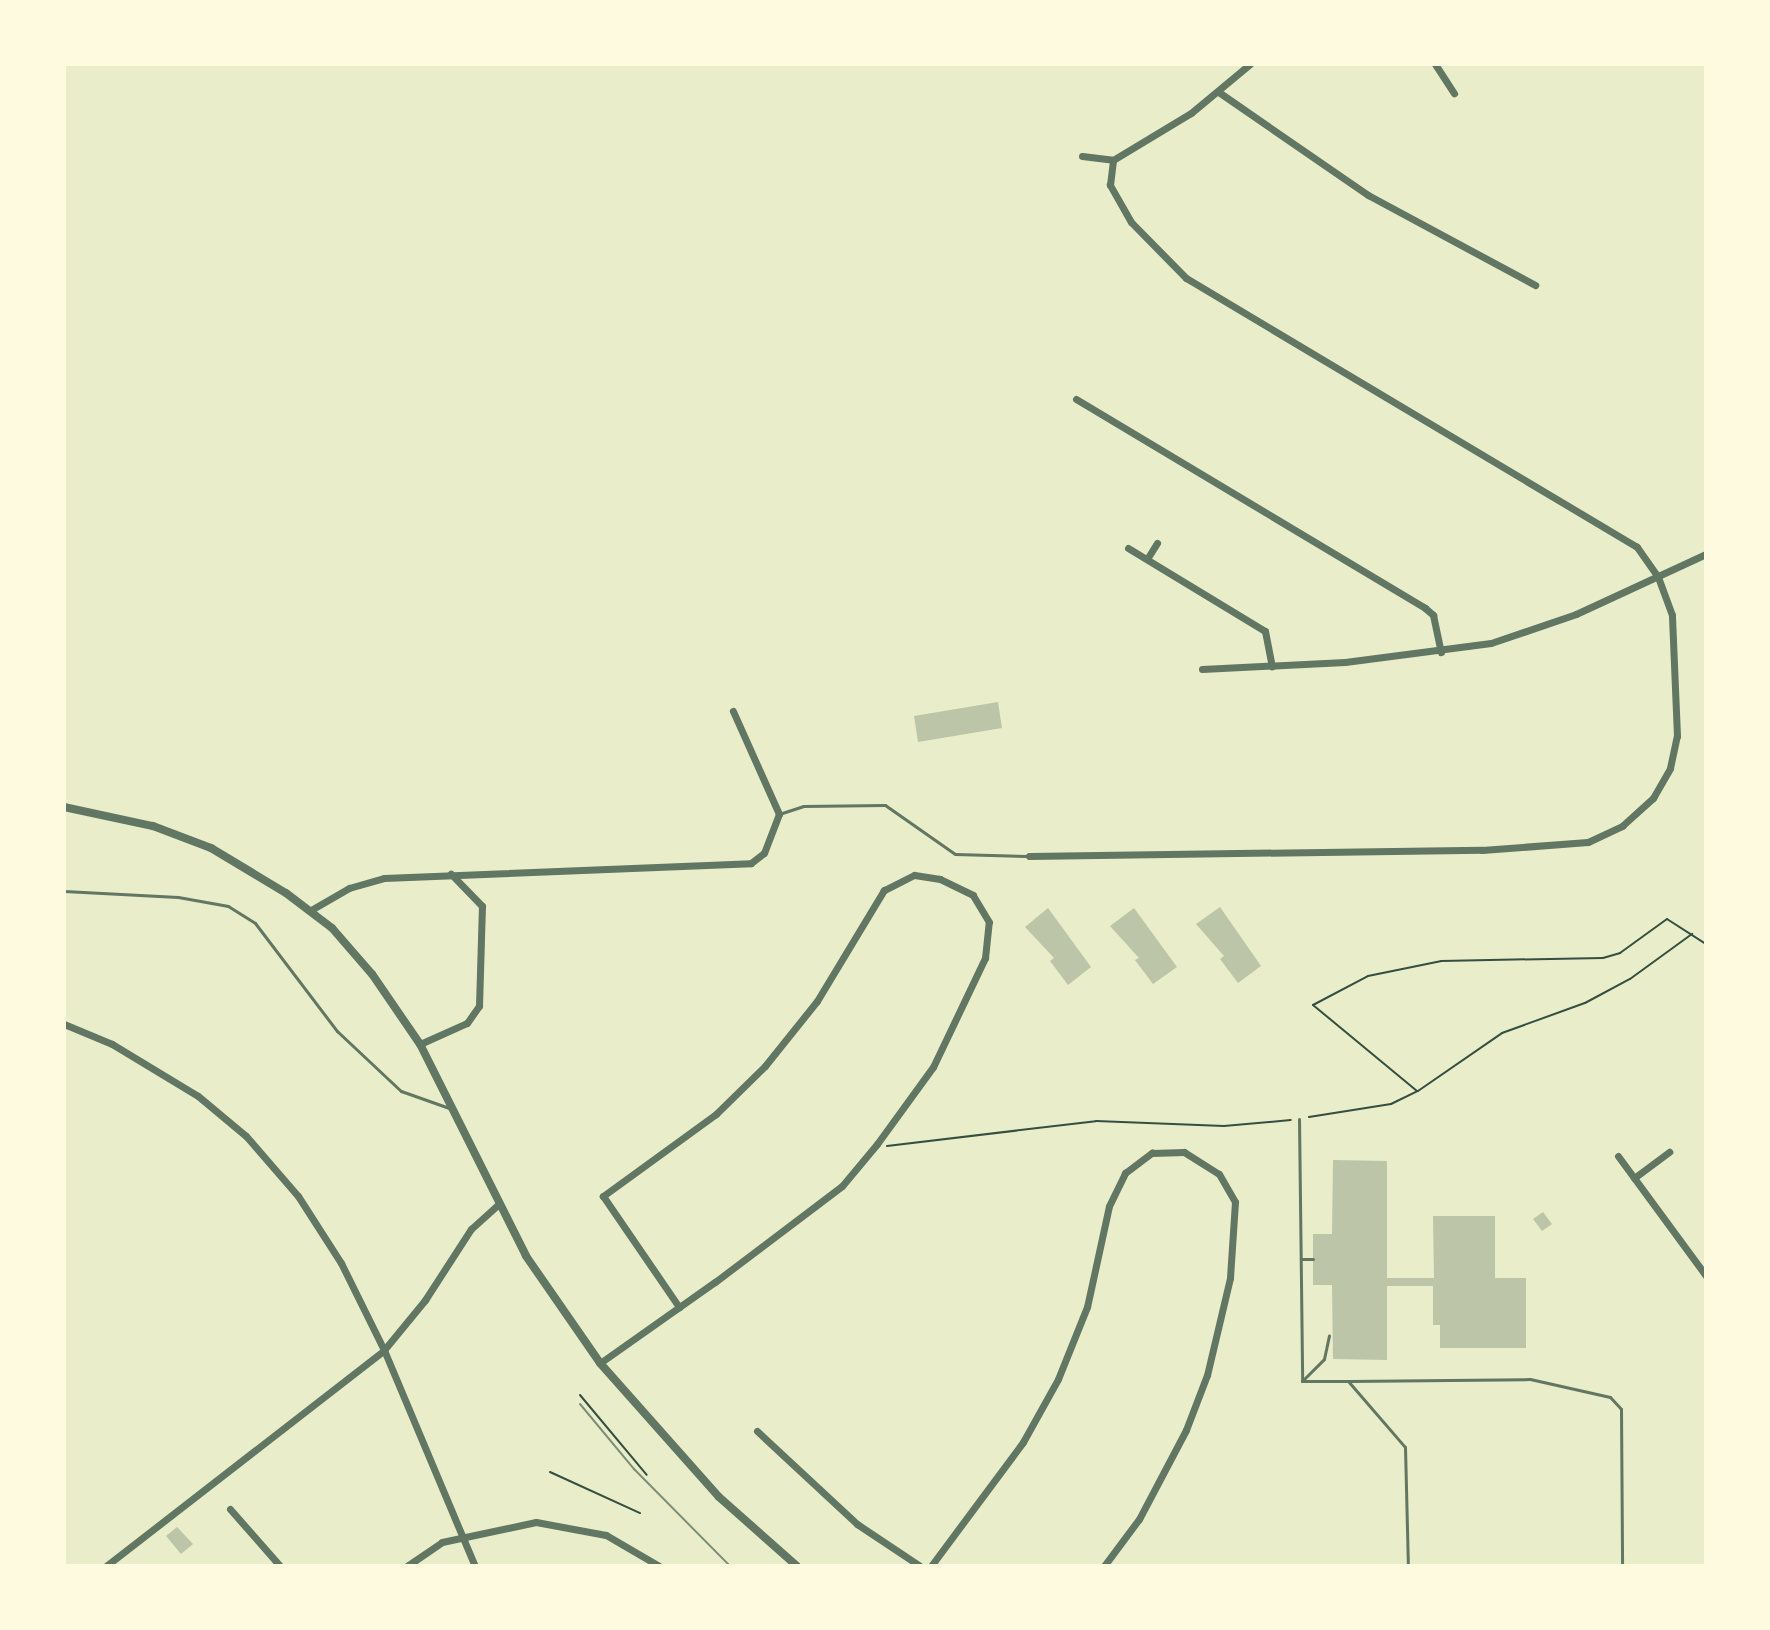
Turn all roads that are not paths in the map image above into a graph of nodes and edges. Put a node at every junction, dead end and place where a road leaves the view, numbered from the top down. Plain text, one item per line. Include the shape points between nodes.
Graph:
1 (1250, 64) edge
2 (1435, 64) edge
3 (1220, 93) junction
4 (1454, 93) dead end
5 (1082, 156) dead end
6 (1113, 160) junction
7 (1535, 285) dead end
8 (1076, 399) dead end
9 (1157, 543) dead end
10 (1128, 548) dead end
11 (1706, 554) edge
12 (1147, 559) junction
13 (1658, 577) junction
14 (1441, 652) junction
15 (1272, 666) junction
16 (1202, 669) dead end
17 (733, 711) dead end
18 (64, 807) edge
19 (779, 814) junction
20 (1029, 856) joint
21 (451, 874) junction
22 (64, 891) edge
23 (311, 910) junction
24 (64, 1024) edge
25 (420, 1044) junction
26 (453, 1109) junction
27 (1299, 1119) road end
28 (1669, 1152) dead end
29 (1618, 1156) dead end
30 (1634, 1178) junction
31 (498, 1205) junction
32 (1302, 1259) junction
33 (1313, 1259) dead end
34 (1706, 1276) edge
35 (679, 1307) junction
36 (1329, 1336) dead end
37 (384, 1350) junction
38 (600, 1363) junction
39 (1302, 1381) junction
40 (1348, 1381) junction
41 (757, 1431) dead end
42 (230, 1509) dead end
43 (464, 1535) junction
44 (106, 1566) edge
45 (280, 1566) edge
46 (407, 1566) edge
47 (475, 1566) edge
48 (659, 1566) edge
49 (797, 1566) edge
50 (920, 1566) edge
51 (931, 1566) edge
52 (1104, 1566) edge
53 (1408, 1566) edge
54 (1622, 1566) edge

1 - 3 street
2 - 4 street
3 - 6 street
3 - 7 street via 1368,195
5 - 6 street
6 - 13 street via 1110,185 1131,222 1186,278 1637,547
8 - 14 street via 1425,608 1433,615
9 - 12 street
10 - 12 street
11 - 13 street
12 - 15 street via 1265,631
13 - 14 street via 1539,627
13 - 20 street via 1675,638 1676,745 1653,798 1606,835 1570,845 1482,850
14 - 15 street
15 - 16 street
17 - 19 street
18 - 23 street via 183,836 237,862
19 - 20 lane via 803,806 885,805 955,854
19 - 21 street via 764,853 751,863
21 - 23 street via 367,881
21 - 25 street via 482,906 479,1006 467,1023
22 - 26 lane via 178,897 228,906 255,923 337,1031 401,1091
23 - 25 street via 372,974
24 - 37 street via 165,1074 246,1136 298,1196 341,1263
25 - 26 street
26 - 31 street
27 - 32 lane
28 - 30 street
29 - 30 street
30 - 34 street
31 - 37 street via 471,1229 425,1300
31 - 38 street
32 - 33 lane
32 - 39 lane
35 - 35 street via 842,1186 933,1067 985,958 989,922 973,895 940,879 914,875 884,890 817,1001 765,1066 716,1114 603,1196
35 - 38 street
36 - 39 lane via 1324,1359
37 - 43 street
37 - 44 street
38 - 49 street via 719,1497
39 - 40 lane
40 - 53 lane via 1405,1447
40 - 54 lane via 1530,1379 1610,1397 1621,1409
41 - 50 street via 857,1524
42 - 45 street
43 - 46 street via 442,1542
43 - 47 street
43 - 48 street via 523,1523 562,1524 619,1541
51 - 52 street via 1023,1442 1058,1379 1087,1307 1109,1206 1125,1173 1152,1153 1184,1152 1219,1174 1235,1202 1230,1278 1213,1354 1186,1430 1144,1510

